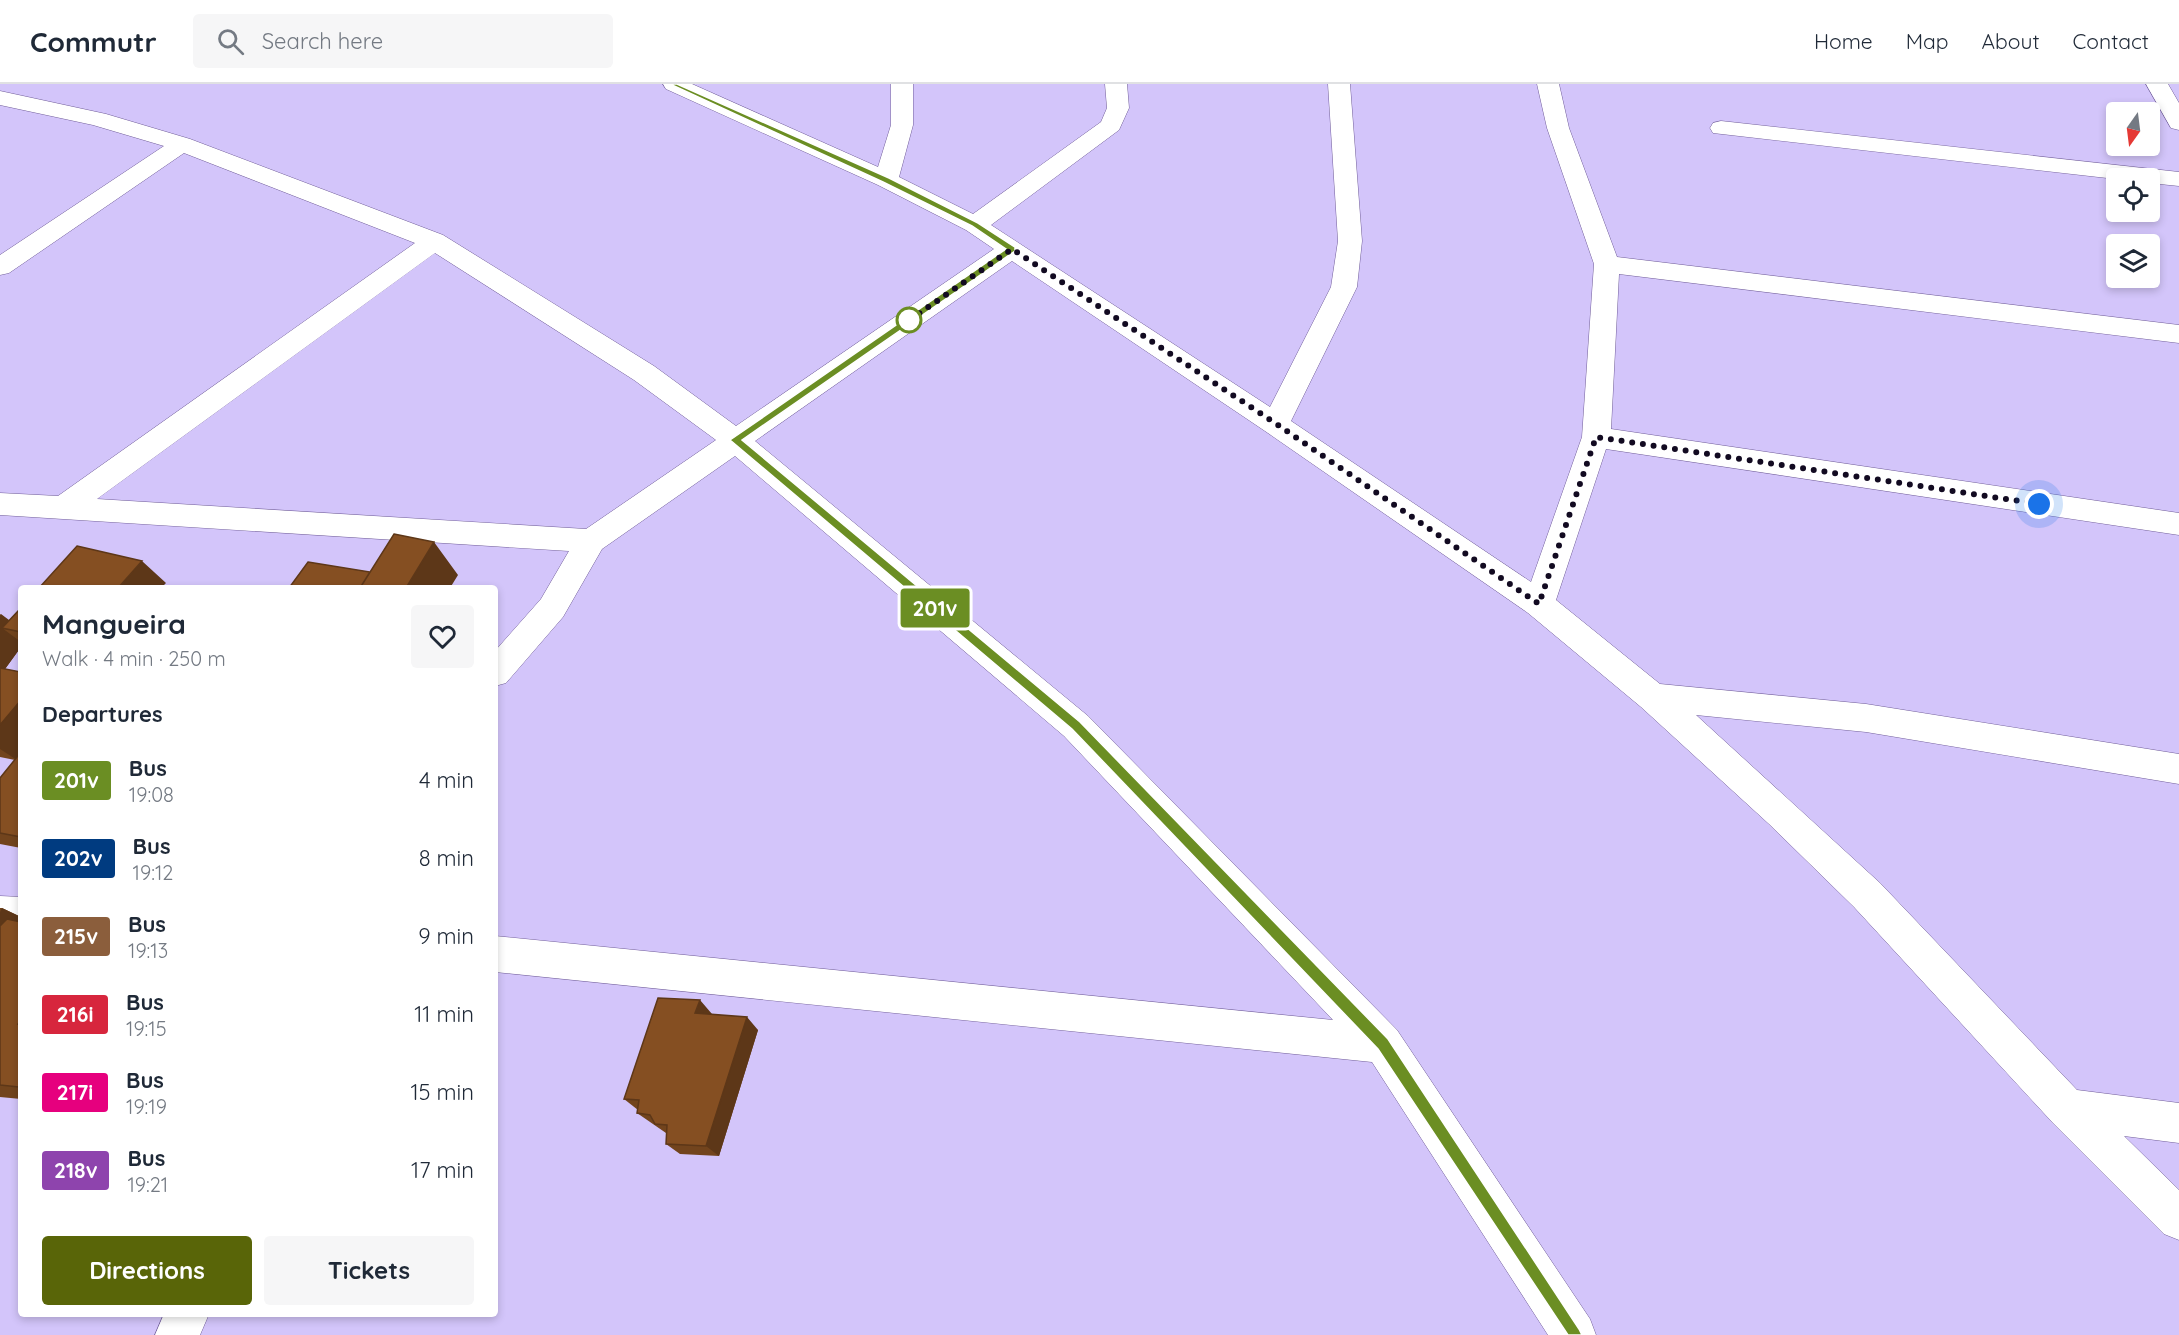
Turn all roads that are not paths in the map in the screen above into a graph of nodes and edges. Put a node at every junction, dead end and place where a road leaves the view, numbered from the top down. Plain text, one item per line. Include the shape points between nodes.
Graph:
1 (674, 84) edge
2 (902, 84) edge
3 (1116, 84) edge
4 (1339, 84) edge
5 (1548, 84) edge
6 (2157, 84) edge
7 (0, 98) edge
8 (2179, 123) edge
9 (1721, 128) dead end
10 (182, 144) junction
11 (2179, 179) edge
12 (886, 180) junction
13 (975, 225) junction
14 (434, 241) junction
15 (1012, 249) junction
16 (1607, 264) junction
17 (0, 267) edge
18 (2179, 334) edge
19 (1275, 423) junction
20 (1596, 437) junction
21 (735, 440) junction
22 (0, 504) edge
23 (63, 508) junction
24 (2179, 524) edge
25 (591, 541) junction
26 (1539, 604) junction
27 (498, 670) edge
28 (1653, 698) junction
29 (2179, 770) edge
30 (0, 913) edge
31 (18, 914) edge
32 (498, 954) edge
33 (1383, 1044) junction
34 (2067, 1109) junction
35 (2179, 1124) edge
36 (2179, 1219) edge
37 (186, 1317) edge
38 (177, 1335) edge
39 (1574, 1335) edge

1 - 12 street
2 - 12 street via 902,125
3 - 13 street via 1118,108 1111,125
4 - 19 street via 1350,241 1344,287
5 - 16 street via 1558,128
6 - 8 street
7 - 10 street via 98,119
9 - 11 street
10 - 14 street
10 - 17 street
12 - 13 street
13 - 15 street
14 - 21 street via 644,373
14 - 23 street
15 - 19 street
15 - 21 street
16 - 18 street
16 - 20 street
19 - 26 street
20 - 24 street
20 - 26 street
21 - 25 street
21 - 33 street via 1076,726
22 - 23 street
23 - 25 street
25 - 27 street via 552,608
26 - 28 street
28 - 29 street via 1866,718
28 - 34 street via 1867,895
30 - 31 street
32 - 33 street
33 - 39 street
34 - 35 street
34 - 36 street
37 - 38 street

